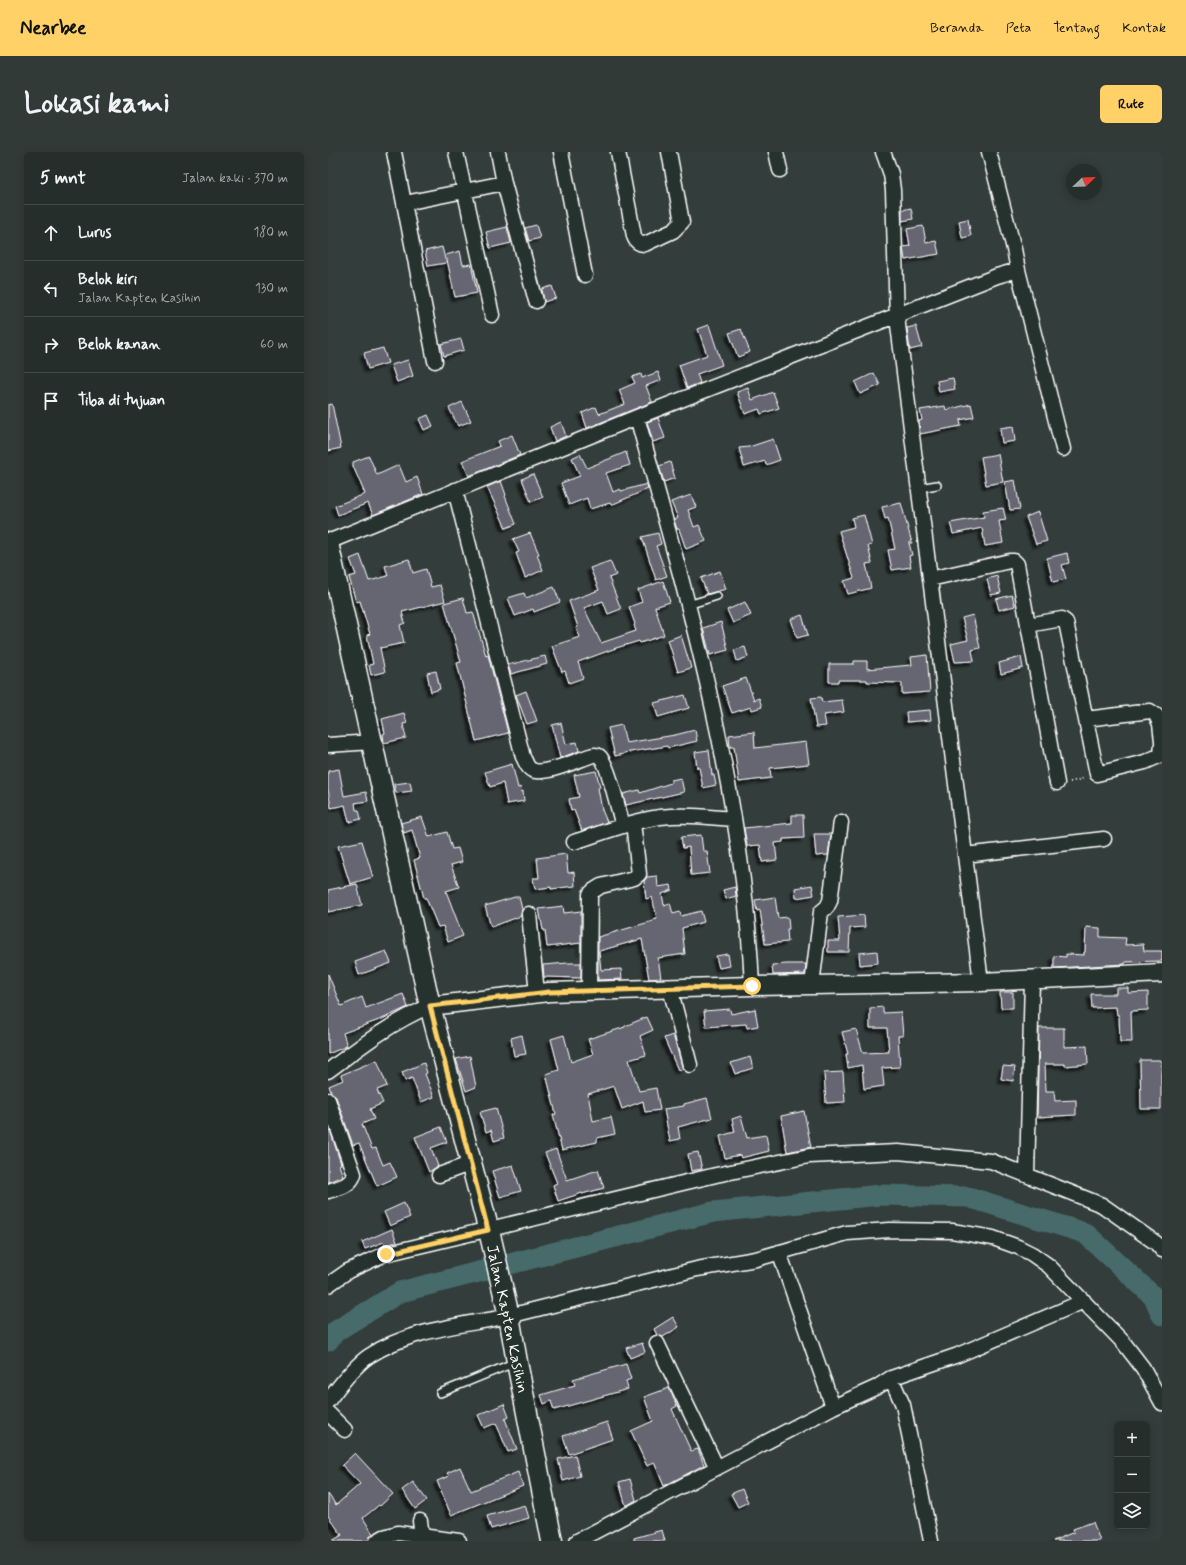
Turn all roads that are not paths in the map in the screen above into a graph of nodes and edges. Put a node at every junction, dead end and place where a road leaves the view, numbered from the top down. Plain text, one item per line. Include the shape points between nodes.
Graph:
1 (394, 152) edge
2 (456, 152) edge
3 (498, 152) edge
4 (561, 152) edge
5 (618, 152) edge
6 (669, 152) edge
7 (776, 152) edge
8 (883, 152) edge
9 (989, 152) edge
10 (780, 170) dead end
11 (504, 183) junction
12 (464, 192) junction
13 (405, 203) junction
14 (1018, 270) junction
15 (585, 275) dead end
16 (536, 301) dead end
17 (492, 315) dead end
18 (897, 316) junction
19 (435, 361) dead end
20 (637, 417) junction
21 (1063, 449) dead end
22 (937, 485) dead end
23 (918, 488) junction
24 (455, 490) junction
25 (328, 543) edge
26 (930, 579) junction
27 (717, 596) dead end
28 (688, 605) junction
29 (1028, 625) junction
30 (1086, 719) junction
31 (372, 742) junction
32 (328, 746) edge
33 (1162, 748) edge
34 (1057, 783) road end
35 (734, 819) junction
36 (841, 822) dead end
37 (628, 825) junction
38 (1104, 838) dead end
39 (574, 842) dead end
40 (965, 854) junction
41 (529, 914) dead end
42 (1162, 973) edge
43 (1032, 980) junction
44 (981, 982) junction
45 (812, 985) junction
46 (752, 986) junction
47 (670, 988) junction
48 (589, 990) junction
49 (537, 993) junction
50 (430, 1006) junction
51 (690, 1065) dead end
52 (328, 1071) edge
53 (328, 1100) edge
54 (472, 1164) junction
55 (439, 1175) dead end
56 (1027, 1175) junction
57 (328, 1191) edge
58 (490, 1234) junction
59 (1162, 1250) edge
60 (779, 1252) junction
61 (328, 1285) edge
62 (1084, 1301) junction
63 (509, 1314) junction
64 (657, 1343) dead end
65 (517, 1362) junction
66 (891, 1378) junction
67 (440, 1393) dead end
68 (328, 1401) edge
69 (1162, 1403) edge
70 (833, 1407) junction
71 (328, 1413) edge
72 (345, 1430) dead end
73 (717, 1468) junction
74 (420, 1521) dead end
75 (422, 1536) junction
76 (377, 1541) edge
77 (458, 1541) edge
78 (552, 1541) edge
79 (577, 1541) edge
80 (931, 1541) edge

1 - 13 street
2 - 12 street
3 - 11 street
4 - 15 street
5 - 6 street via 634,236 640,244 645,244 673,231 682,222
7 - 10 street
8 - 18 street via 891,174 893,190
9 - 14 street
11 - 12 street
11 - 16 street
12 - 13 street
12 - 17 street
13 - 19 street
14 - 18 street
14 - 21 street
18 - 20 street
18 - 23 street
20 - 24 street
20 - 28 street
22 - 23 lane
23 - 26 street
24 - 25 street
24 - 37 street via 523,757 528,767 533,771 544,772 590,756 600,756
25 - 31 main road, Jalan Kapten Kasihin
26 - 29 street via 1014,561 1018,568
26 - 40 street
27 - 28 lane
28 - 35 street via 712,705
29 - 30 street via 1062,619 1066,622
29 - 34 street
30 - 33 street via 1150,711 1156,714 1160,724
30 - 33 street via 1097,774 1145,762
31 - 32 street
31 - 50 main road, Jalan Kapten Kasihin
35 - 37 street via 676,816
35 - 46 street via 750,947
36 - 45 street via 830,901 821,912
37 - 39 street
37 - 48 street via 639,874 634,878 596,888 590,894
38 - 40 street
40 - 44 street
41 - 49 street
42 - 43 street
43 - 44 street
43 - 56 street
44 - 45 street
45 - 46 street
46 - 47 street
47 - 48 street
47 - 51 street
48 - 49 street
49 - 50 street
50 - 52 street via 378,1033
50 - 54 main road, Jalan Kapten Kasihin
53 - 57 street via 354,1174 347,1185
54 - 55 street
54 - 58 main road, Jalan Kapten Kasihin
56 - 58 street via 991,1161 898,1152 809,1156 657,1188
56 - 59 street via 1102,1204
58 - 61 street via 386,1254 348,1271
58 - 63 main road, Jalan Kapten Kasihin
60 - 62 street via 847,1233 890,1230 952,1231 994,1238 1032,1254 1049,1266
60 - 63 street
60 - 70 street
62 - 66 street via 958,1355
62 - 69 street via 1124,1342 1143,1368
63 - 65 main road, Jalan Kapten Kasihin
63 - 68 street via 398,1341 369,1357 341,1383
64 - 73 street
65 - 67 lane
65 - 78 main road, Jalan Kapten Kasihin
66 - 70 street
66 - 80 street via 903,1405
70 - 73 street
71 - 72 street
73 - 79 street
74 - 75 street
75 - 76 street via 398,1533 384,1536
75 - 77 street

